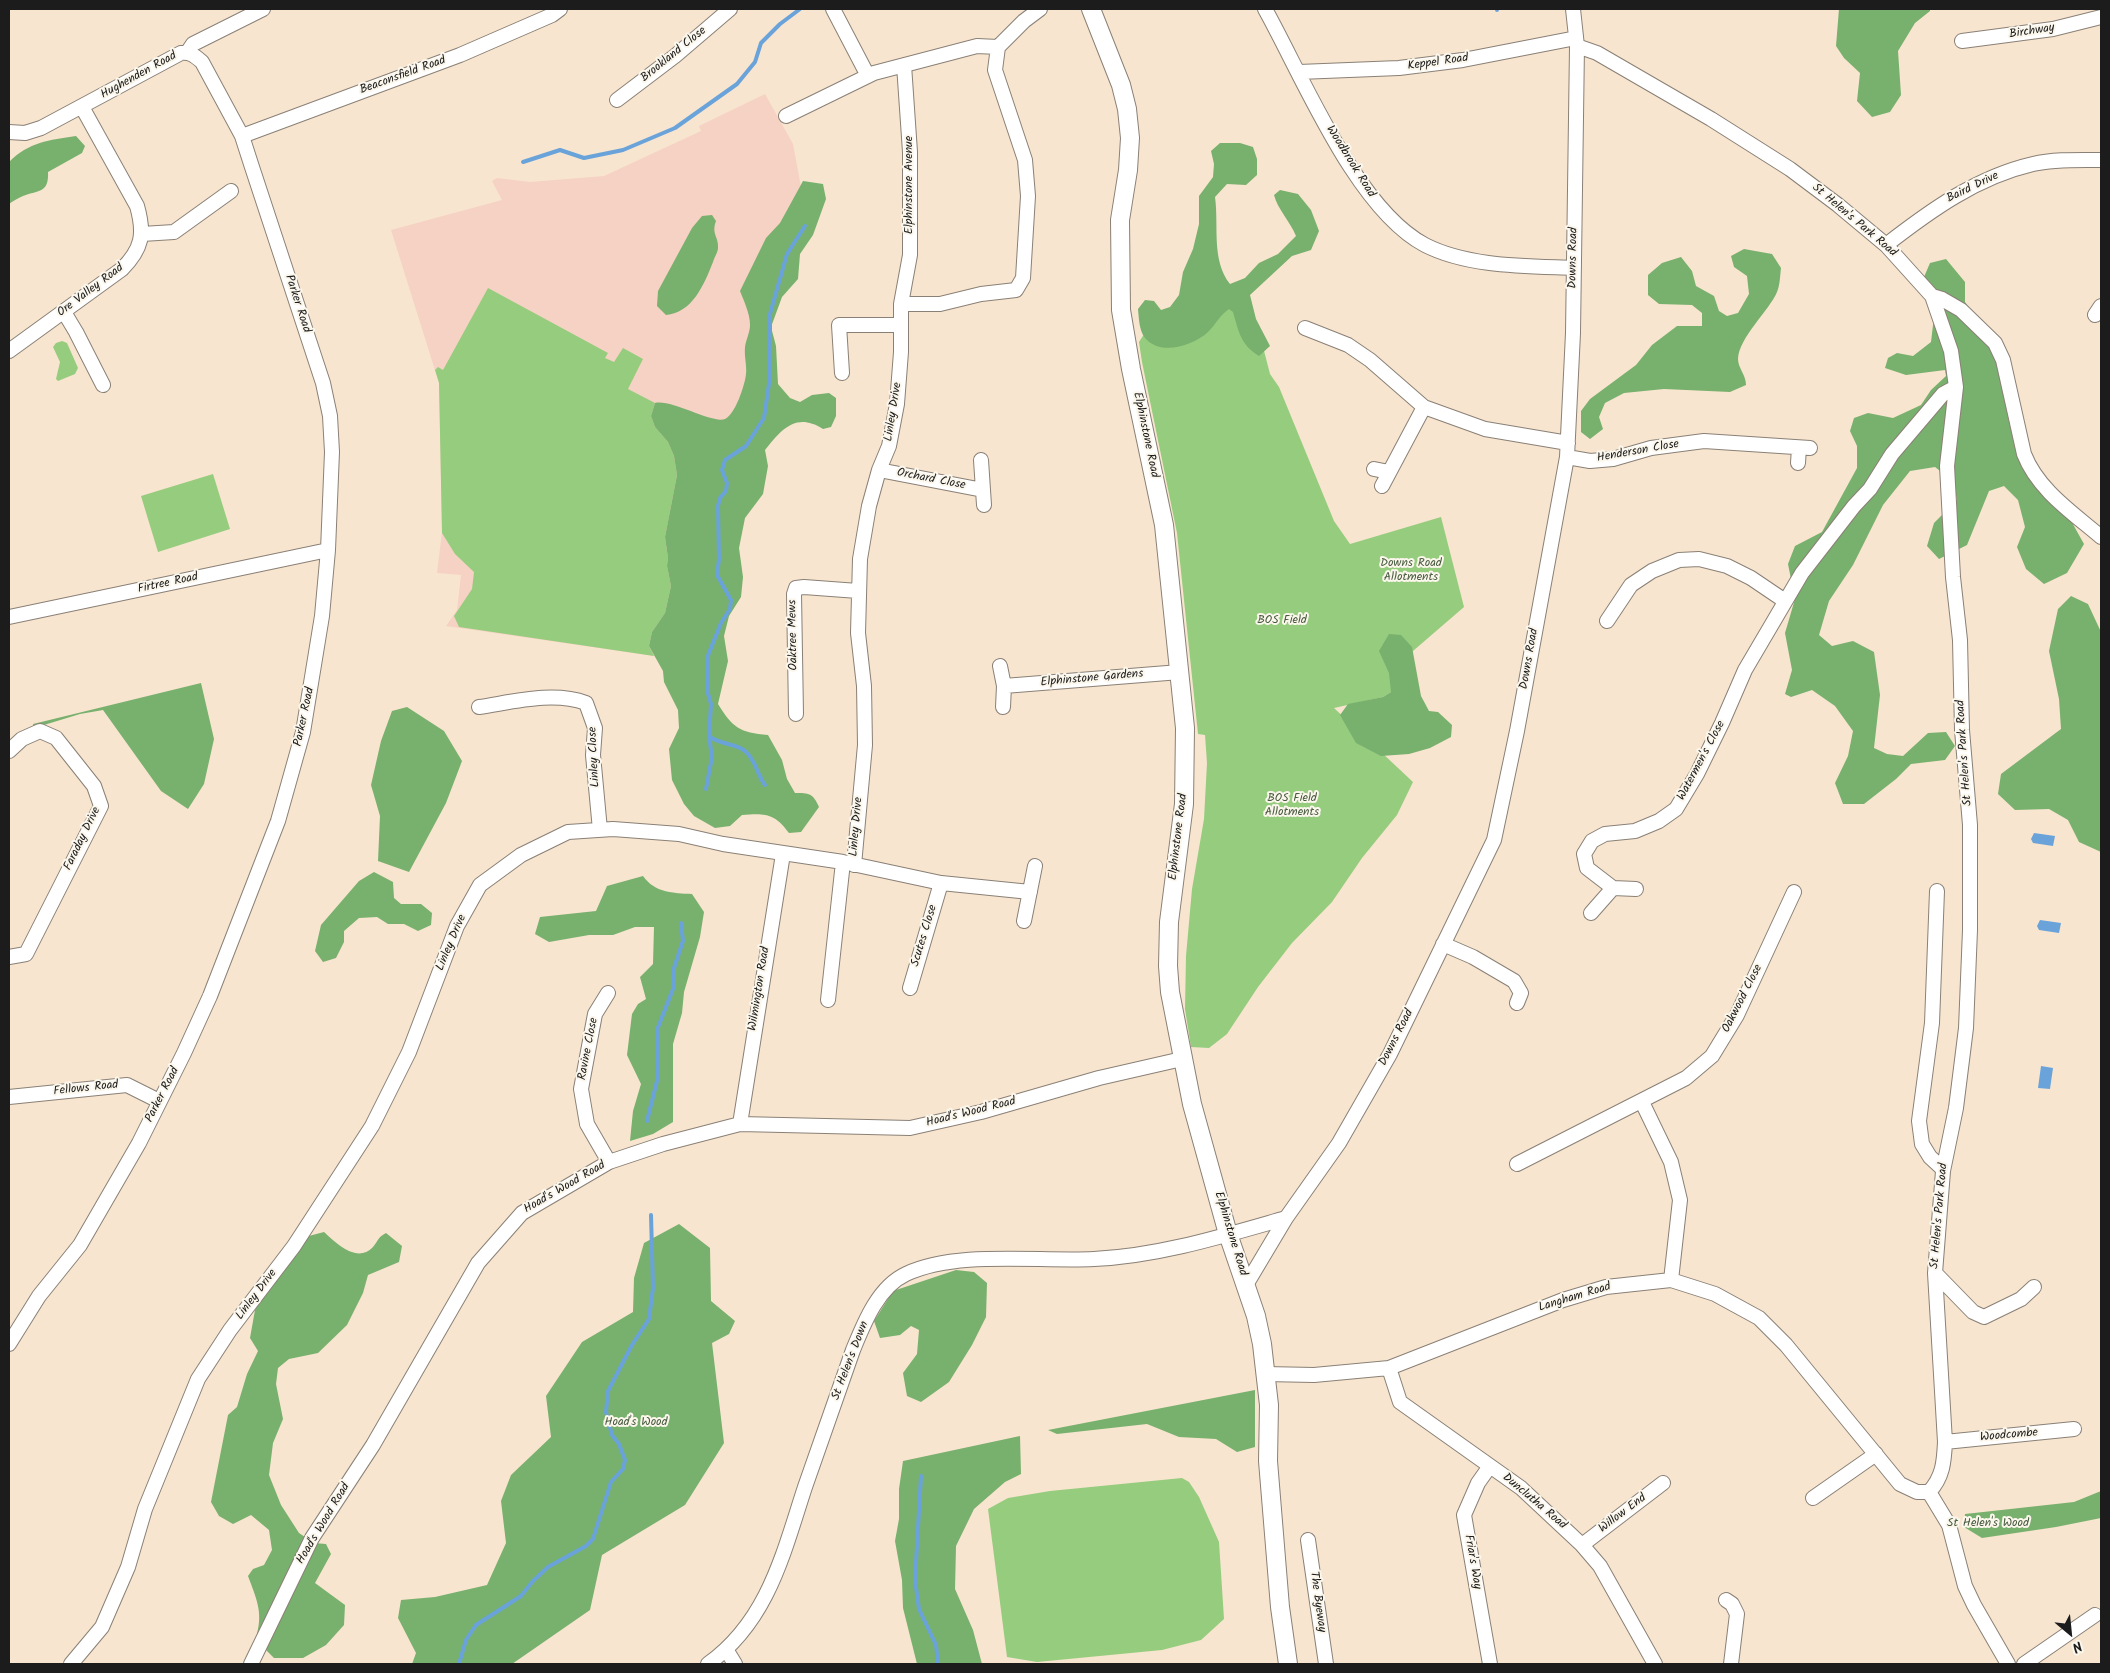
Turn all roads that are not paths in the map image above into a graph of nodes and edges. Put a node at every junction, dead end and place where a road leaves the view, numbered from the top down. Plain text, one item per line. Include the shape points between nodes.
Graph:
1 (263, 9) edge
2 (560, 9) edge
3 (730, 9) edge
4 (833, 9) edge
5 (1040, 9) edge
6 (1092, 9) edge
7 (1265, 9) edge
8 (1573, 9) edge
9 (2101, 17) edge
10 (1962, 40) dead end
11 (1576, 42) junction
12 (998, 47) junction
13 (188, 52) junction
14 (904, 65) junction
15 (1299, 72) junction
16 (868, 76) junction
17 (617, 100) dead end
18 (82, 107) junction
19 (786, 116) dead end
20 (9, 132) edge
21 (242, 136) junction
22 (2101, 160) edge
23 (231, 191) dead end
24 (142, 234) junction
25 (1886, 244) junction
26 (1574, 268) junction
27 (1932, 296) junction
28 (901, 304) junction
29 (64, 312) junction
30 (901, 325) junction
31 (1305, 328) dead end
32 (9, 352) edge
33 (842, 373) dead end
34 (103, 385) dead end
35 (1956, 388) junction
36 (1424, 407) junction
37 (1568, 443) junction
38 (1567, 457) junction
39 (981, 460) dead end
40 (1798, 463) dead end
41 (1374, 469) dead end
42 (879, 470) junction
43 (1389, 472) junction
44 (1382, 486) dead end
45 (983, 490) junction
46 (984, 505) dead end
47 (2101, 536) edge
48 (328, 550) junction
49 (858, 591) junction
50 (1785, 601) junction
51 (9, 617) edge
52 (1607, 621) dead end
53 (1000, 666) dead end
54 (1180, 672) junction
55 (1004, 686) junction
56 (479, 707) dead end
57 (1003, 707) dead end
58 (796, 714) dead end
59 (9, 751) edge
60 (600, 830) junction
61 (783, 854) junction
62 (848, 864) junction
63 (1035, 866) dead end
64 (941, 883) junction
65 (1613, 888) junction
66 (1636, 889) dead end
67 (1938, 891) dead end
68 (1030, 892) junction
69 (1794, 892) dead end
70 (1591, 914) dead end
71 (1024, 921) dead end
72 (1443, 944) junction
73 (9, 957) edge
74 (910, 988) dead end
75 (608, 994) dead end
76 (828, 1000) dead end
77 (1517, 1003) dead end
78 (1182, 1059) junction
79 (9, 1097) edge
80 (159, 1101) junction
81 (1642, 1102) junction
82 (740, 1124) junction
83 (609, 1162) junction
84 (1516, 1164) dead end
85 (1943, 1169) junction
86 (1286, 1218) junction
87 (1228, 1234) junction
88 (1935, 1273) junction
89 (1671, 1280) junction
90 (1246, 1285) junction
91 (2034, 1287) dead end
92 (9, 1344) edge
93 (1389, 1368) junction
94 (1265, 1374) junction
95 (2074, 1429) dead end
96 (1944, 1442) junction
97 (1876, 1454) junction
98 (1490, 1466) junction
99 (1663, 1483) dead end
100 (1929, 1492) junction
101 (1813, 1498) dead end
102 (1308, 1540) dead end
103 (1582, 1545) junction
104 (1726, 1600) dead end
105 (2095, 1615) dead end
106 (727, 1650) junction
107 (71, 1664) edge
108 (251, 1664) edge
109 (708, 1664) edge
110 (735, 1664) edge
111 (1288, 1664) edge
112 (1326, 1664) edge
113 (1490, 1664) edge
114 (1655, 1664) edge
115 (1731, 1664) edge
116 (2008, 1664) edge
117 (2024, 1664) edge

1 - 13 street, Hughenden Road via 193,44
2 - 21 street, Beaconsfield Road via 460,55
3 - 17 street, Brookland Close
4 - 16 street
5 - 12 street
6 - 54 street, Elphinstone Road via 1127,109 1130,138 1120,220 1121,310 1164,525
7 - 15 street, Woodbrook Road
8 - 11 street
9 - 10 street, Birchway via 2053,29
11 - 15 street, Keppel Road via 1400,68
11 - 25 street, St Helen's Park Road via 1711,119 1790,169
11 - 26 street, Downs Road
12 - 14 street via 977,46
12 - 28 street via 995,70 1026,160 1028,196 1023,278 1016,290 940,304
13 - 18 street, Hughenden Road via 175,55
13 - 21 street, Parker Road via 202,62
14 - 16 street
14 - 28 street, Elphinstone Avenue via 911,202 910,255
15 - 26 street, Woodbrook Road via 1348,163 1375,202 1408,235 1443,252 1491,264
16 - 19 street
18 - 20 street, Hughenden Road via 41,128 25,133
18 - 24 street, Ore Valley Road via 137,206
21 - 48 street, Parker Road via 327,396 332,452
22 - 25 street, Baird Drive via 2034,164 1987,179 1942,203
23 - 24 street via 174,232
24 - 29 street, Ore Valley Road via 133,258
25 - 27 street, St Helen's Park Road
26 - 37 street, Downs Road
27 - 35 street, St Helen's Park Road via 1951,351
27 - 47 street via 1961,310 1995,343 2003,360 2029,468 2064,506
28 - 30 street, Elphinstone Avenue
29 - 32 street, Ore Valley Road
29 - 34 street
30 - 33 street via 839,325
30 - 42 street, Linley Drive via 897,404 889,446
31 - 36 street via 1348,345
35 - 50 street, Watermen's Close via 1943,394 1892,454 1870,489 1802,574
35 - 85 street, St Helen's Park Road via 1947,466 1970,825 1970,930 1966,1028 1956,1108
36 - 37 street via 1485,429
36 - 43 street
37 - 38 street, Downs Road
38 - 40 street, Henderson Close via 1590,461 1704,441 1804,448
38 - 72 street, Downs Road via 1494,840
39 - 45 street, Orchard Close
41 - 43 street
42 - 45 street, Orchard Close
42 - 49 street, Linley Drive via 868,506
43 - 44 street
45 - 46 street, Orchard Close
48 - 51 street, Firtree Road
48 - 80 street, Parker Road via 312,687 296,762 280,813 210,996
49 - 58 street, Oaktree Mews via 796,588
49 - 62 street, Linley Drive via 865,745
50 - 52 street via 1728,566 1699,559 1678,560 1652,570 1631,585
50 - 65 street, Watermen's Close via 1745,670 1701,766 1676,809 1659,821 1635,831 1605,834 1592,841 1584,854 1586,868
53 - 55 street
54 - 55 street, Elphinstone Gardens
54 - 78 street, Elphinstone Road via 1186,728 1184,804 1169,922 1168,966
55 - 57 street
56 - 60 street, Linley Close via 554,698 571,698 586,703 595,728
59 - 73 street, Faraday Drive via 22,739 40,731 56,738 94,786 102,806 26,954
60 - 61 street, Linley Drive via 679,834
60 - 107 street, Linley Drive via 568,832 520,855 480,886 457,926 409,1052 372,1126 294,1246 230,1330 198,1379 145,1509 128,1567 102,1627
61 - 62 street, Linley Drive
61 - 82 street, Wilmington Road
62 - 64 street
62 - 76 street
63 - 68 street
64 - 68 street
64 - 74 street, Scutes Close
65 - 66 street
65 - 70 street
67 - 85 street via 1932,1023 1919,1121 1922,1144
68 - 71 street
69 - 81 street, Oakwood Close via 1738,1015 1712,1056 1686,1078
72 - 77 street via 1473,956 1514,981 1521,993
72 - 86 street, Downs Road via 1390,1054 1339,1143
75 - 83 street, Ravine Close via 595,1014 581,1089 587,1124
78 - 82 street, Hoad's Wood Road via 910,1128
78 - 87 street, Elphinstone Road
79 - 80 street, Fellows Road via 127,1085
80 - 92 street, Parker Road via 139,1143 80,1245 39,1296
81 - 84 street, Oakwood Close
81 - 89 street via 1671,1162 1680,1200
82 - 83 street, Hoad's Wood Road
83 - 108 street, Hoad's Wood Road via 522,1213 478,1263 373,1445 312,1538
85 - 88 street, St Helen's Park Road
86 - 87 street
86 - 90 street, Downs Road
87 - 90 street, Elphinstone Road
87 - 106 street, St Helen's Down via 1150,1253 1094,1259 979,1260 931,1266 905,1274 886,1289 867,1318 853,1350 783,1554 765,1597
88 - 91 street via 1973,1312 1984,1317 2020,1299
88 - 96 street, St Helen's Park Road
89 - 93 street, Langham Road via 1606,1287 1563,1300
89 - 97 street, Langham Road via 1715,1294 1759,1318 1786,1345
90 - 94 street, Elphinstone Road via 1256,1316
93 - 94 street, Langham Road via 1314,1375
93 - 98 street, Dunclutha Road via 1400,1402
94 - 111 street, Elphinstone Road via 1274,1537
95 - 96 street, Woodcombe
96 - 100 street, St Helen's Park Road via 1944,1465 1938,1482
97 - 100 street, Langham Road via 1900,1484 1916,1492
97 - 101 street
98 - 103 street, Dunclutha Road via 1521,1488
98 - 113 street, Friar's Way via 1478,1483 1464,1515
99 - 103 street, Willow End
100 - 116 street via 1949,1525 1965,1586
102 - 112 street, The Byeway
103 - 114 street, Dunclutha Road via 1600,1566
104 - 115 street via 1737,1614
105 - 117 street
106 - 109 street, St Helen's Down
106 - 110 street

